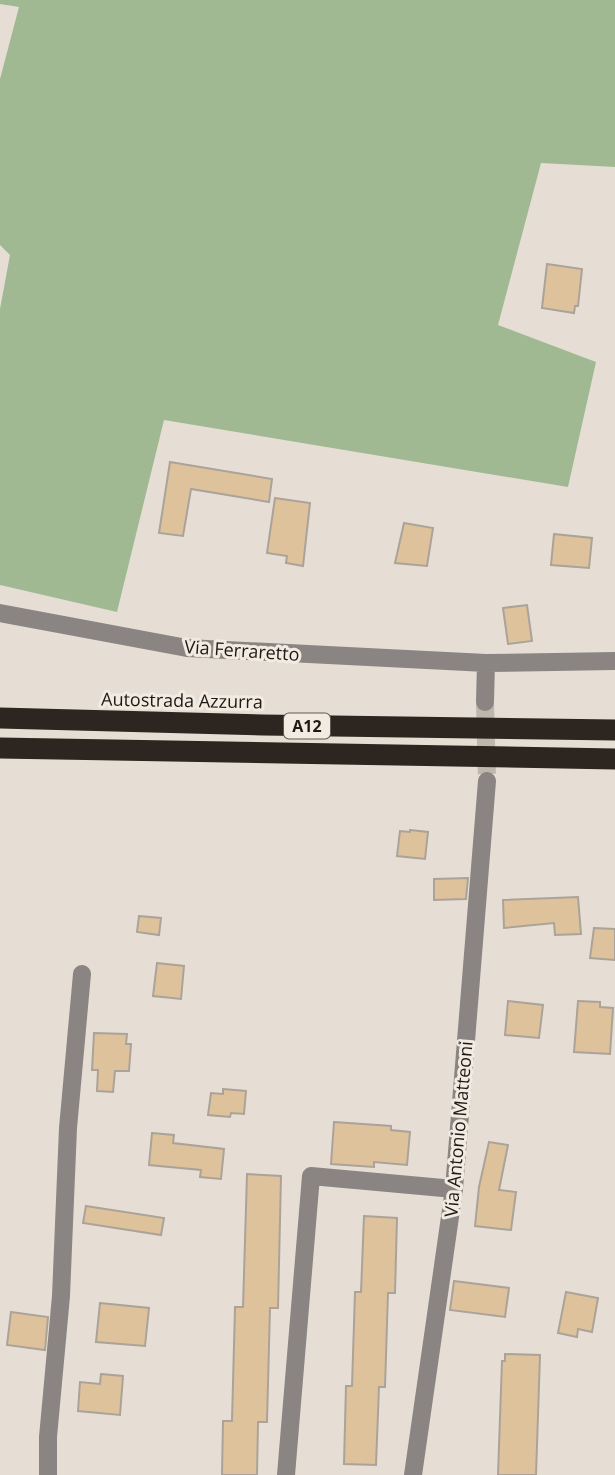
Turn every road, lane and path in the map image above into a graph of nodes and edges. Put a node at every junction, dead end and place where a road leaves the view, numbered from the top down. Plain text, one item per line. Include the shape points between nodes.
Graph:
1 (0, 613) edge
2 (615, 661) edge
3 (486, 663) junction
4 (485, 702) tunnel mouth
5 (0, 718) edge
6 (615, 730) edge
7 (0, 748) edge
8 (615, 759) edge
9 (487, 782) tunnel mouth
10 (82, 974) dead end
11 (454, 1189) junction
12 (48, 1475) edge
13 (286, 1475) edge
14 (413, 1475) edge

1 - 3 street, Via Ferraretto via 187,648
2 - 3 street, Via Ferraretto
3 - 4 street
5 - 6 highway, Autostrada Azzurra / A12
7 - 8 highway, A12
9 - 11 street, Via Antonio Matteoni
10 - 12 street via 68,1128
11 - 13 street via 311,1176
11 - 14 street, Via Antonio Matteoni

